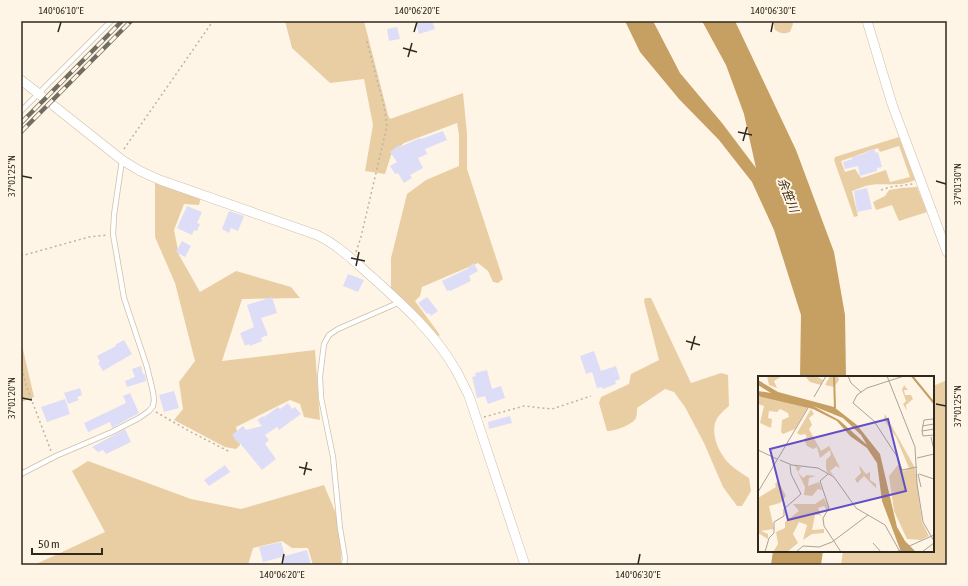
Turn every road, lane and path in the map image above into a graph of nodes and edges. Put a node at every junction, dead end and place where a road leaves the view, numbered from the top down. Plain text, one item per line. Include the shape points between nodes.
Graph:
1 (111, 21) edge
2 (213, 21) edge
3 (867, 21) edge
4 (366, 38) dead end
5 (21, 80) edge
6 (41, 95) junction
7 (54, 106) dead end
8 (21, 111) edge
9 (120, 159) junction
10 (921, 183) junction
11 (881, 190) dead end
12 (113, 234) junction
13 (947, 252) edge
14 (21, 256) edge
15 (352, 259) junction
16 (400, 302) junction
17 (21, 364) edge
18 (591, 396) dead end
19 (151, 409) junction
20 (477, 419) junction
21 (230, 452) dead end
22 (53, 458) junction
23 (21, 474) edge
24 (344, 565) edge
25 (525, 565) edge

1 - 6 lane
2 - 9 path
3 - 10 street via 892,104
4 - 15 path via 384,106 386,126 358,249
5 - 6 street
6 - 8 lane
7 - 9 street
9 - 12 lane
9 - 15 street via 160,180 317,234
10 - 11 path
10 - 13 street
12 - 14 path
12 - 19 lane via 124,298 153,392
15 - 16 street
16 - 20 street via 438,344 456,371
16 - 24 lane via 338,330 329,335 324,344 320,376 333,456
17 - 22 path via 26,385
18 - 20 path via 552,409 524,406
19 - 21 path
19 - 22 lane via 112,432
20 - 25 street
22 - 23 lane

